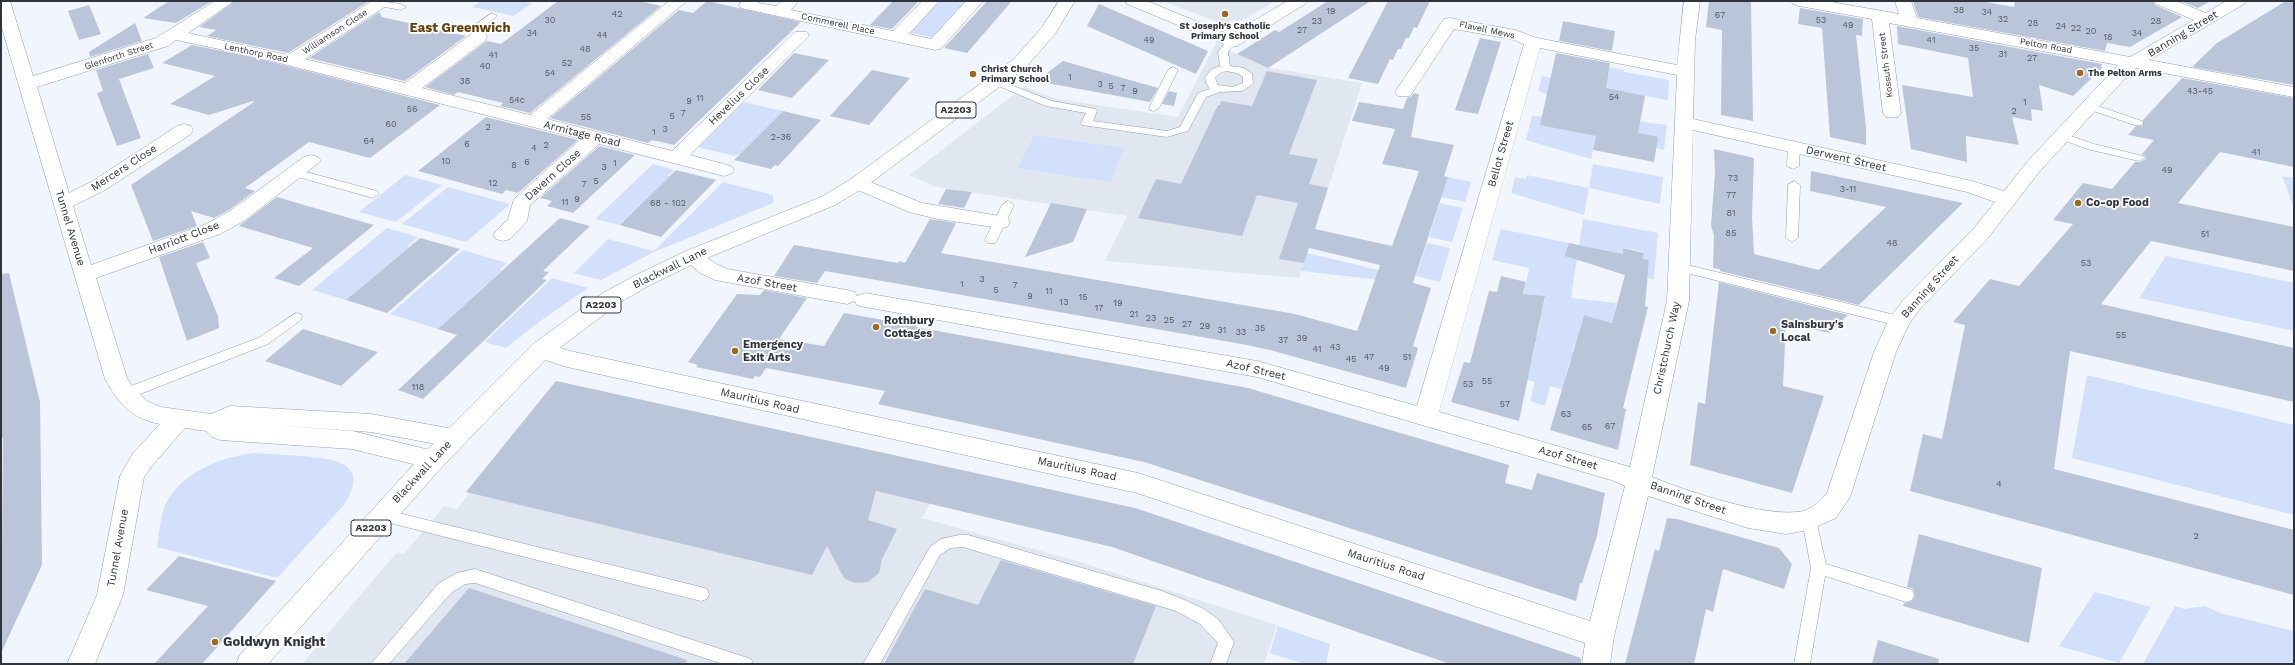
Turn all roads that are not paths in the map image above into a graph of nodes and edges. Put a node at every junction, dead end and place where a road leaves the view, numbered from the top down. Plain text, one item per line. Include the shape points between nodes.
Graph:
1 (226, 1) edge
2 (679, 1) edge
3 (751, 1) edge
4 (931, 1) edge
5 (974, 1) edge
6 (1067, 1) edge
7 (1133, 1) edge
8 (1299, 1) edge
9 (1692, 1) edge
10 (1799, 1) edge
11 (1903, 1) edge
12 (2162, 1) edge
13 (2238, 1) edge
14 (7, 2) edge
15 (380, 3) joint
16 (785, 6) edge
17 (401, 7) dead end
18 (492, 16) dead end
19 (1880, 16) junction
20 (2206, 19) junction
21 (1910, 22) junction
22 (174, 35) junction
23 (801, 36) dead end
24 (479, 37) joint
25 (897, 37) junction
26 (1231, 42) junction
27 (1533, 42) junction
28 (292, 60) junction
29 (2134, 62) junction
30 (1226, 68) junction
31 (1173, 70) dead end
32 (1686, 72) junction
33 (994, 82) junction
34 (27, 84) junction
35 (409, 89) junction
36 (1220, 89) junction
37 (1404, 92) dead end
38 (2294, 92) edge
39 (2089, 106) junction
40 (1154, 108) dead end
41 (1892, 113) dead end
42 (532, 122) junction
43 (1684, 122) junction
44 (2138, 123) dead end
45 (184, 130) dead end
46 (2062, 136) junction
47 (595, 137) junction
48 (1794, 147) junction
49 (677, 158) junction
50 (2138, 158) dead end
51 (1793, 166) dead end
52 (303, 167) joint
53 (724, 170) dead end
54 (858, 183) junction
55 (1794, 185) dead end
56 (373, 194) dead end
57 (2007, 199) junction
58 (62, 204) junction
59 (1004, 214) joint
60 (503, 234) dead end
61 (1792, 238) dead end
62 (991, 240) dead end
63 (693, 256) junction
64 (1679, 267) junction
65 (84, 275) junction
66 (296, 317) dead end
67 (1899, 321) junction
68 (541, 350) junction
69 (125, 394) junction
70 (1426, 416) junction
71 (179, 419) junction
72 (213, 423) junction
73 (453, 438) junction
74 (433, 460) junction
75 (1638, 481) junction
76 (382, 516) junction
77 (1809, 520) junction
78 (1819, 568) junction
79 (701, 594) dead end
80 (1906, 595) dead end
81 (1600, 636) junction
82 (81, 664) edge
83 (250, 664) edge
84 (379, 664) edge
85 (745, 664) edge
86 (871, 664) edge
87 (1218, 664) edge
88 (1596, 664) edge
89 (1802, 664) edge

1 - 22 street, Glenforth Street
2 - 42 street, Armitage Road
3 - 16 street, Commerell Place via 747,5
4 - 25 street
5 - 25 street, Commerell Place via 935,45
6 - 33 street, Blackwall Lane / A2203 via 1035,47 1020,63
7 - 26 street
8 - 26 street
9 - 32 street, Christchurch Way
10 - 19 street, Pelton Road
11 - 21 street
12 - 20 street
13 - 20 street, Banning Street
14 - 34 street, Tunnel Avenue
15 - 17 lane, Williamson Close
15 - 28 street, Williamson Close
16 - 25 street, Commerell Place
18 - 24 lane via 477,27
19 - 21 street, Pelton Road
19 - 41 street, Kossuth Street
20 - 29 street, Banning Street
21 - 29 street, Pelton Road
22 - 28 street, Lenthorp Road
22 - 34 street, Glenforth Street via 149,47
23 - 49 street, Hevelius Close
24 - 35 street
26 - 30 lane via 1223,52
27 - 32 street
27 - 37 street, Flavell Mews via 1515,35 1450,23
27 - 70 street, Bellot Street
28 - 35 street, Lenthorp Road
29 - 38 street, Pelton Road
29 - 39 street, Banning Street via 2127,66
30 - 36 lane via 1216,71 1210,77 1212,83
30 - 36 lane via 1245,72 1248,84 1240,89
31 - 40 lane
32 - 43 street, Christchurch Way
33 - 36 lane via 1050,104 1092,111 1086,123 1166,134 1184,129 1202,95
33 - 54 street, Blackwall Lane / A2203
34 - 58 street, Tunnel Avenue
35 - 42 street, Lenthorp Road
39 - 44 lane
39 - 46 street, Banning Street
42 - 47 street, Armitage Road
43 - 48 street, Derwent Street
43 - 64 street, Christchurch Way
45 - 58 street, Mercers Close via 98,186
46 - 50 lane via 2091,147
46 - 57 street, Banning Street
47 - 49 street, Armitage Road
47 - 60 street, Davern Close via 521,203 517,221
48 - 51 lane
48 - 57 street, Derwent Street via 1972,187
49 - 53 street, Armitage Road
52 - 56 lane, Harriott Close
52 - 65 street, Harriott Close via 237,216 213,229
54 - 59 street via 916,208 938,213
54 - 63 street, Blackwall Lane / A2203 via 828,201
55 - 61 lane
57 - 67 street, Banning Street via 1981,233 1911,304
58 - 65 street, Tunnel Avenue
59 - 62 lane
63 - 68 street, Blackwall Lane / A2203 via 611,298
63 - 70 street, Azof Street via 705,267 722,275 1257,368
64 - 67 lane
64 - 75 street, Christchurch Way via 1678,301
65 - 69 street, Tunnel Avenue via 108,358
66 - 69 lane via 263,341
67 - 77 street, Banning Street via 1885,352 1838,497 1827,510
68 - 73 street, Blackwall Lane / A2203
68 - 81 street, Mauritius Road via 567,359 1138,483
69 - 71 street, Tunnel Avenue via 139,407 158,415
70 - 75 street, Azof Street via 1618,472
71 - 72 street, Tunnel Avenue
71 - 82 street, Tunnel Avenue via 142,460 132,476 110,596
72 - 73 street via 230,415 345,421 430,432
72 - 74 street, Tunnel Avenue via 220,431 352,440
73 - 74 street, Blackwall Lane / A2203
74 - 76 street, Blackwall Lane / A2203
75 - 77 street, Banning Street via 1748,518 1786,524
75 - 81 street, Christchurch Way
76 - 79 lane
76 - 83 street, Blackwall Lane / A2203
77 - 78 lane
78 - 80 lane
78 - 89 lane
81 - 88 street, Christchurch Way
84 - 85 lane via 445,588 462,578 475,576
86 - 87 lane via 935,551 957,540 968,541 1186,607 1206,618 1226,642

